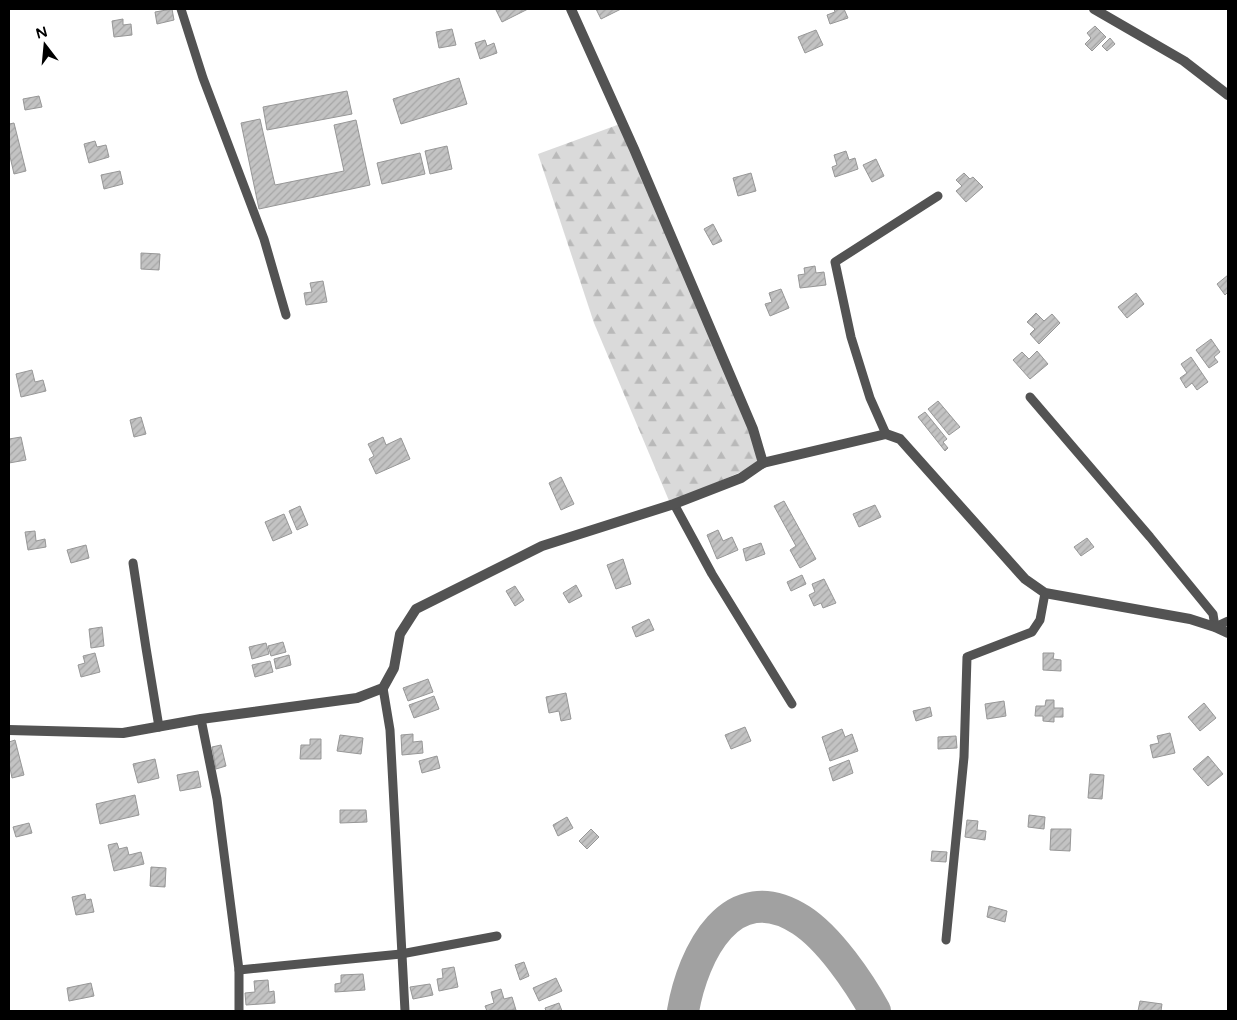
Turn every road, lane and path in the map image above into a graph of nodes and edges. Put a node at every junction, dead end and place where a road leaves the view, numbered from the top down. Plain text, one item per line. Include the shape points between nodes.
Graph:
1 (181, 9) edge
2 (571, 9) edge
3 (1094, 9) edge
4 (1228, 95) edge
5 (938, 196) dead end
6 (286, 315) dead end
7 (1030, 397) dead end
8 (886, 434) junction
9 (763, 463) junction
10 (674, 504) junction
11 (133, 563) dead end
12 (1045, 593) junction
13 (1228, 621) edge
14 (1215, 627) junction
15 (1228, 633) edge
16 (383, 688) junction
17 (792, 704) dead end
18 (202, 719) junction
19 (160, 727) junction
20 (9, 730) edge
21 (498, 936) dead end
22 (946, 940) dead end
23 (401, 954) junction
24 (239, 970) junction
25 (239, 1011) edge
26 (405, 1011) edge

1 - 6 lane via 203,78 264,239
2 - 9 street via 749,420
3 - 4 street via 1184,61
5 - 8 lane via 835,262 851,338 870,398
7 - 14 lane via 1213,614
8 - 9 street
8 - 12 street via 900,439 1025,580
9 - 10 street via 741,478
10 - 16 street via 542,546 416,609 400,634 394,668
10 - 17 lane via 712,574
11 - 19 lane
12 - 14 street via 1190,619
12 - 22 lane via 1040,620 1032,632 967,657 964,757
13 - 14 lane
14 - 15 street
16 - 18 street via 357,698
16 - 23 lane via 390,730
18 - 19 street
18 - 24 lane via 217,799
19 - 20 street via 123,733
21 - 23 lane
23 - 24 lane
23 - 26 lane
24 - 25 lane

